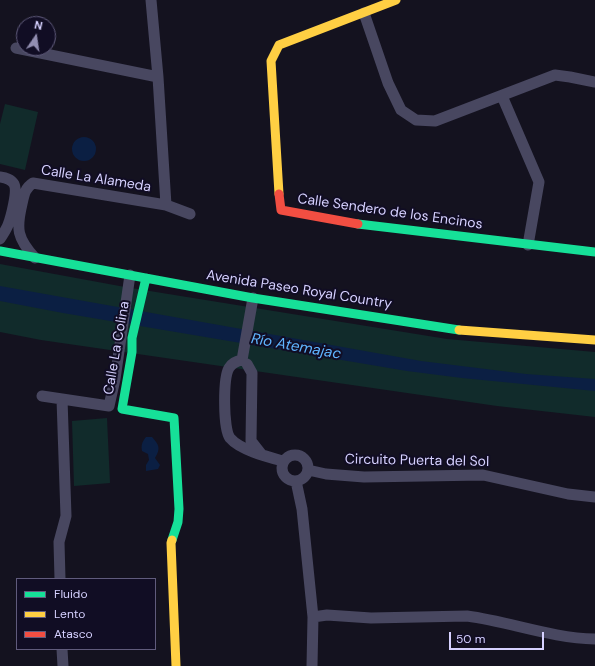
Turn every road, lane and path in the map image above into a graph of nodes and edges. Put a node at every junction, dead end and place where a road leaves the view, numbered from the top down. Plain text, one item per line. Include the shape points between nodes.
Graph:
1 (151, 0) edge
2 (396, 0) edge
3 (364, 12) junction
4 (55, 56) edge
5 (158, 77) junction
6 (595, 82) edge
7 (502, 96) junction
8 (0, 177) edge
9 (166, 205) junction
10 (190, 214) dead end
11 (0, 239) edge
12 (528, 245) junction
13 (0, 251) edge
14 (595, 252) edge
15 (35, 258) junction
16 (130, 276) junction
17 (146, 278) junction
18 (253, 298) junction
19 (595, 340) edge
20 (242, 360) junction
21 (42, 396) dead end
22 (62, 399) junction
23 (262, 455) junction
24 (283, 462) junction
25 (308, 470) junction
26 (296, 481) junction
27 (595, 497) edge
28 (60, 578) edge
29 (313, 617) junction
30 (595, 639) edge
31 (62, 650) edge
32 (63, 666) edge
33 (176, 666) edge
34 (312, 666) edge

1 - 5 street, Calle La Alameda
2 - 3 street, Calle Sendero de los Encinos
3 - 7 street via 400,110 416,120 435,121
3 - 12 street, Calle Sendero de los Encinos via 279,45 271,61 281,210 350,223
4 - 5 street
5 - 9 street, Calle La Alameda
6 - 7 street via 555,75
7 - 12 street via 539,182
8 - 11 street via 9,179 16,188 10,220
9 - 10 street, Calle La Alameda
9 - 15 street, Calle La Alameda via 33,183 26,189 18,222 22,240
12 - 14 street, Calle Sendero de los Encinos
13 - 15 street, Avenida Paseo Royal Country
15 - 16 street, Avenida Paseo Royal Country
16 - 17 street, Avenida Paseo Royal Country
16 - 22 street, Calle La Colina via 109,406
17 - 18 street, Avenida Paseo Royal Country
17 - 33 street, Calle La Colina via 132,338 122,409 174,418 180,509 171,543
18 - 19 street, Avenida Paseo Royal Country via 458,330
18 - 20 street
20 - 23 street via 252,374 252,441
20 - 23 street via 229,368 224,394 228,436 233,442
21 - 22 street, Calle La Colina
22 - 28 street via 66,516 59,542
23 - 24 street
24 - 25 street via 289,456 297,454 307,461
24 - 26 street via 284,475
25 - 26 street via 304,478
25 - 27 street, Circuito Puerta del Sol via 364,477 483,475 568,494
26 - 29 street via 302,509
29 - 30 street via 467,616 568,637
29 - 34 street
31 - 32 street

